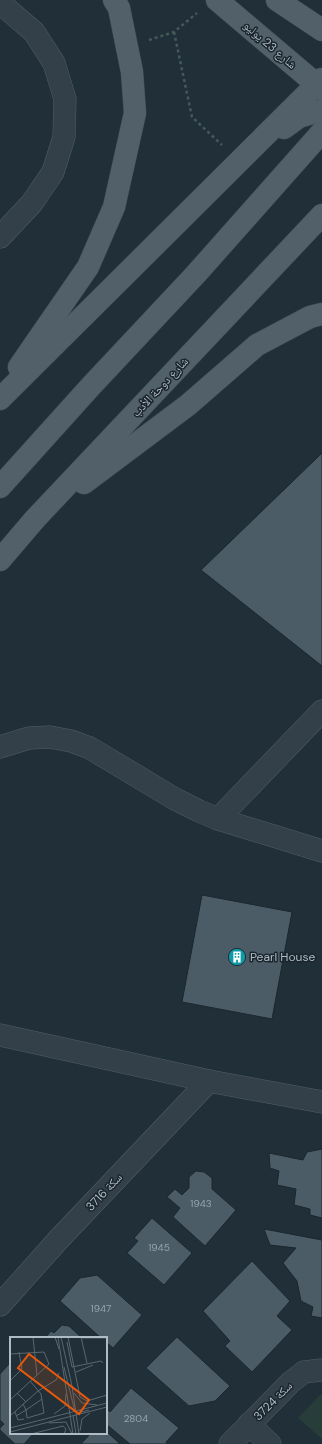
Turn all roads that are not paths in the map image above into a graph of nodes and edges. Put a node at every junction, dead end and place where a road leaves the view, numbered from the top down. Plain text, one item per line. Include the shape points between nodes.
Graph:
1 (114, 0) edge
2 (277, 0) edge
3 (0, 3) edge
4 (209, 5) edge
5 (322, 30) edge
6 (320, 84) edge
7 (322, 110) edge
8 (322, 132) edge
9 (249, 152) junction
10 (322, 215) edge
11 (0, 237) edge
12 (322, 314) edge
13 (0, 393) edge
14 (0, 399) edge
15 (0, 487) edge
16 (35, 519) junction
17 (0, 560) edge
18 (322, 711) edge
19 (0, 747) edge
20 (218, 819) junction
21 (322, 851) edge
22 (0, 1035) edge
23 (209, 1081) junction
24 (322, 1102) edge
25 (0, 1305) edge
26 (322, 1370) edge
27 (249, 1424) junction
28 (230, 1444) edge
29 (270, 1444) edge

1 - 13 main road via 119,8 132,72 135,113 114,207 88,267
2 - 5 main road
3 - 11 street via 34,32 54,63 65,99 64,137 53,172 32,203
4 - 6 main road, شارع 23 يوليو
6 - 9 main road
7 - 9 main road via 299,117
8 - 15 main road via 196,274
9 - 14 main road
10 - 16 main road, شارع دوحة الأدب
12 - 16 main road via 310,317 257,346 188,405
16 - 17 main road, شارع دوحة الأدب
18 - 20 street
19 - 20 street via 29,738 50,737 71,741 90,748 175,799
20 - 21 street
22 - 23 street
23 - 24 street
23 - 25 street, سكة 3716
26 - 27 street, سكة 3724 via 304,1372
27 - 28 street, سكة 3724
27 - 29 street

